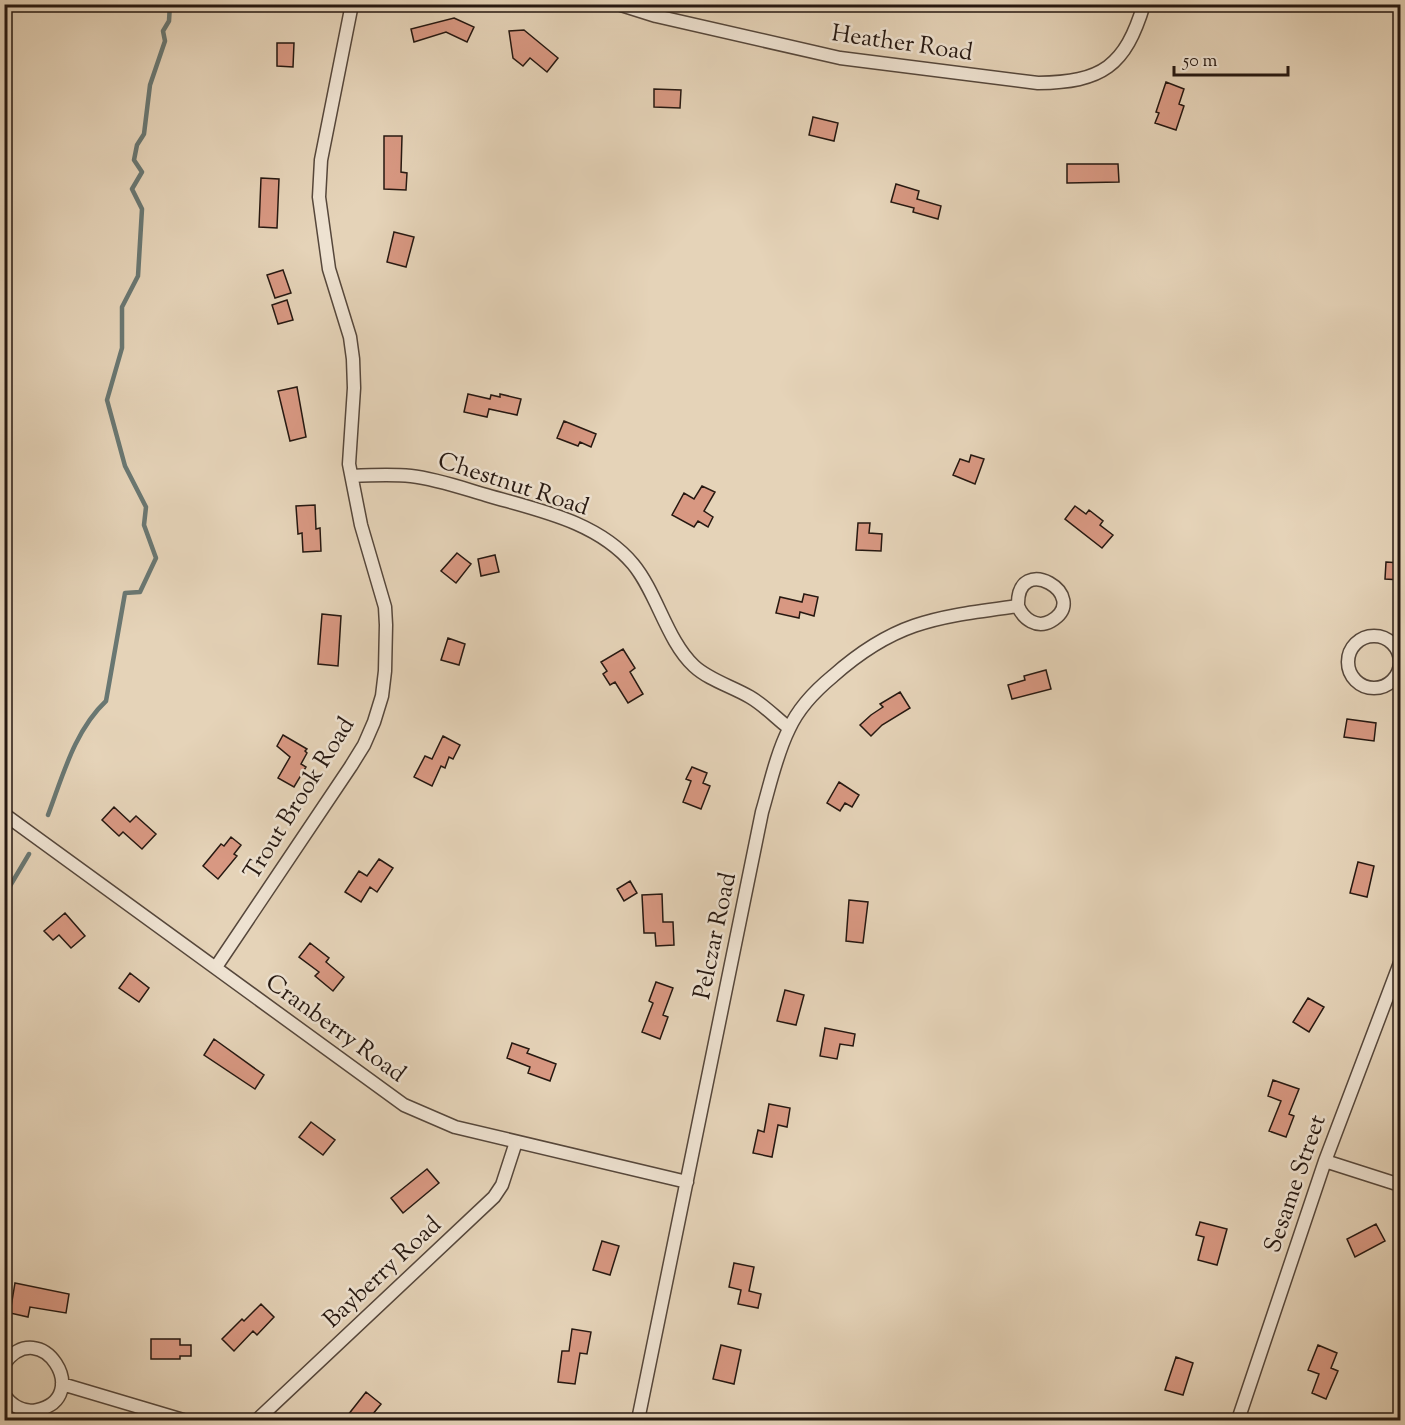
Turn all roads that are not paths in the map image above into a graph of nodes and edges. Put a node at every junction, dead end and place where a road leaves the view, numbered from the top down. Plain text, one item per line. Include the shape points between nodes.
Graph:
1 (352, 4) edge
2 (618, 4) edge
3 (1144, 4) edge
4 (352, 476) junction
5 (1018, 606) dead end
6 (1398, 678) edge
7 (789, 728) junction
8 (4, 814) edge
9 (1401, 963) edge
10 (216, 967) junction
11 (516, 1142) junction
12 (1325, 1161) junction
13 (687, 1182) junction
14 (1401, 1185) edge
15 (4, 1364) edge
16 (62, 1384) junction
17 (4, 1395) edge
18 (183, 1420) edge
19 (257, 1420) edge
20 (638, 1420) edge
21 (1238, 1420) edge

1 - 4 street, Trout Brook Road via 321,160 319,197 329,269 353,359
2 - 3 street, Heather Road via 840,58 1038,83 1093,77 1122,55
4 - 7 street, Chestnut Road via 435,480 565,519 603,538 642,577 694,666 752,698
4 - 10 street, Trout Brook Road via 361,525 385,607 382,696 368,737 351,766
5 - 7 street, Pelczar Road via 939,618 891,634 851,659 826,682
6 - 6 street via 1383,687 1359,684 1349,671 1353,647 1368,637 1385,639 1397,651
7 - 13 street, Pelczar Road via 762,812
8 - 10 street, Cranberry Road
9 - 12 street, Sesame Street
10 - 11 street, Cranberry Road via 404,1106 455,1127
11 - 13 street, Cranberry Road
11 - 19 street, Bayberry Road via 510,1166 494,1197
12 - 14 street
12 - 21 street, Sesame Street
13 - 20 street, Pelczar Road
15 - 16 street via 19,1351 42,1351 56,1361
16 - 17 street via 54,1401 38,1410 20,1408
16 - 18 street

